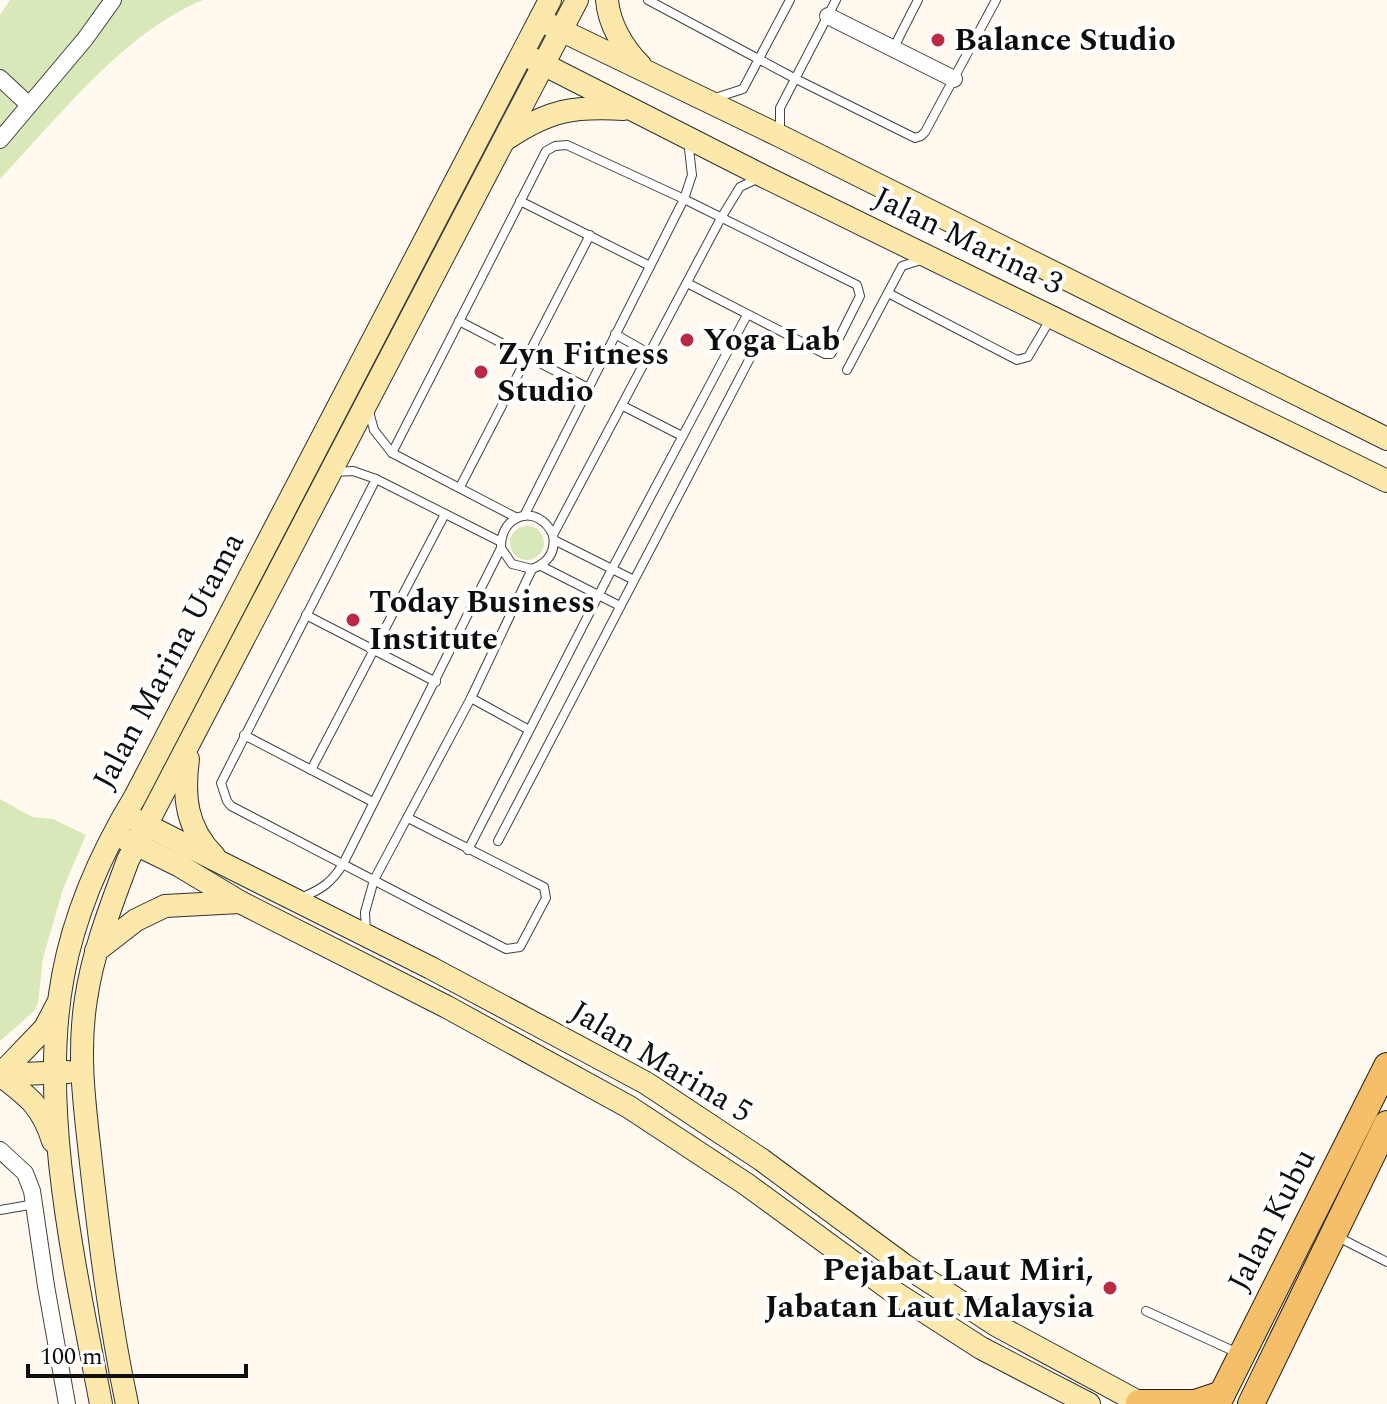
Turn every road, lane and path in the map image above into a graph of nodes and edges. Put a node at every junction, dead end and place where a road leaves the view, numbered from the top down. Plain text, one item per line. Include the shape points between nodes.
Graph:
1 (113, 0) edge
2 (577, 0) edge
3 (607, 0) edge
4 (648, 0) edge
5 (790, 0) edge
6 (836, 0) edge
7 (918, 0) edge
8 (996, 0) edge
9 (545, 10) edge
10 (828, 16) junction
11 (562, 30) junction
12 (893, 49) junction
13 (522, 54) junction
14 (760, 60) junction
15 (544, 64) junction
16 (648, 72) junction
17 (0, 78) edge
18 (794, 78) junction
19 (954, 79) junction
20 (707, 100) junction
21 (29, 105) junction
22 (629, 109) junction
23 (780, 136) junction
24 (506, 139) junction
25 (687, 139) junction
26 (0, 140) edge
27 (763, 176) junction
28 (684, 199) junction
29 (520, 201) junction
30 (721, 218) junction
31 (590, 235) junction
32 (893, 239) junction
33 (930, 257) junction
34 (650, 266) junction
35 (902, 266) junction
36 (687, 283) junction
37 (888, 293) junction
38 (747, 315) junction
39 (1051, 317) junction
40 (459, 321) junction
41 (615, 334) junction
42 (761, 337) dead end
43 (650, 354) junction
44 (525, 356) junction
45 (847, 370) dead end
46 (588, 388) junction
47 (367, 403) junction
48 (623, 406) junction
49 (682, 436) junction
50 (1387, 439) edge
51 (392, 453) junction
52 (329, 473) junction
53 (376, 479) junction
54 (1387, 481) edge
55 (460, 487) junction
56 (445, 514) junction
57 (521, 517) junction
58 (554, 538) junction
59 (501, 545) junction
60 (536, 567) junction
61 (612, 569) junction
62 (632, 579) junction
63 (598, 596) junction
64 (618, 605) junction
65 (306, 615) junction
66 (374, 650) junction
67 (436, 682) junction
68 (471, 698) junction
69 (529, 730) junction
70 (244, 735) junction
71 (190, 746) junction
72 (311, 770) junction
73 (373, 802) junction
74 (408, 818) junction
75 (119, 824) junction
76 (142, 835) junction
77 (498, 841) dead end
78 (468, 850) junction
79 (221, 863) junction
80 (343, 864) junction
81 (374, 880) junction
82 (297, 900) junction
83 (240, 902) junction
84 (366, 935) junction
85 (96, 951) junction
86 (59, 1000) junction
87 (1387, 1066) edge
88 (81, 1071) junction
89 (56, 1072) junction
90 (0, 1075) edge
91 (1387, 1124) edge
92 (0, 1150) edge
93 (62, 1165) junction
94 (35, 1204) junction
95 (0, 1210) edge
96 (1331, 1234) junction
97 (1387, 1262) edge
98 (1146, 1311) dead end
99 (1242, 1355) junction
100 (1220, 1399) edge
101 (1140, 1403) edge
102 (67, 1404) edge
103 (101, 1404) edge
104 (127, 1404) edge
105 (1089, 1404) edge
106 (1251, 1404) edge

1 - 21 street
2 - 11 street, Jalan Marina Utama
3 - 16 street via 627,52
4 - 14 lane
5 - 14 lane
6 - 10 lane
7 - 12 lane
8 - 19 lane
9 - 11 street, Jalan Marina 3
9 - 13 street, Jalan Marina Utama
10 - 12 street
10 - 18 lane
11 - 15 street, Jalan Marina Utama
11 - 16 street, Jalan Marina 3
12 - 19 street
13 - 15 street, Jalan Marina 3
13 - 75 street, Jalan Marina Utama
14 - 18 lane
14 - 20 lane via 743,89
15 - 22 street, Jalan Marina 3
15 - 24 street, Jalan Marina Utama
16 - 20 street, Jalan Marina 3
17 - 21 street
18 - 19 lane via 915,138 925,132
18 - 23 lane via 780,108
20 - 23 street, Jalan Marina 3
21 - 26 street
22 - 24 street via 561,111
22 - 25 street, Jalan Marina 3
23 - 50 street, Jalan Marina 3
24 - 47 street, Jalan Marina Utama
25 - 27 street, Jalan Marina 3
25 - 28 lane via 692,175
27 - 30 lane via 740,187
27 - 32 street, Jalan Marina 3
28 - 29 lane via 567,145 546,151
28 - 30 lane
28 - 34 lane
29 - 31 lane
29 - 40 lane
30 - 36 lane
30 - 38 lane via 860,290 831,354
31 - 34 lane
31 - 44 lane
32 - 33 street, Jalan Marina 3
32 - 35 lane
33 - 35 lane
33 - 39 street, Jalan Marina 3
34 - 41 lane
35 - 37 lane
36 - 38 lane
36 - 43 lane
37 - 39 lane via 1017,360 1028,357
37 - 45 lane
38 - 49 lane
39 - 54 street, Jalan Marina 3
40 - 44 lane
40 - 51 lane
41 - 43 lane
41 - 46 lane
42 - 62 lane
43 - 48 lane
44 - 46 lane
44 - 55 lane
46 - 57 lane
47 - 51 lane via 374,430
47 - 52 street, Jalan Marina Utama
48 - 49 lane
48 - 58 lane
49 - 61 lane
51 - 55 lane
52 - 53 lane via 353,471
52 - 71 street, Jalan Marina Utama
53 - 56 lane
53 - 65 lane
55 - 57 lane
56 - 59 lane
56 - 66 lane
57 - 58 lane via 543,520
57 - 59 lane via 505,528
58 - 60 lane via 552,554
58 - 61 lane
59 - 60 lane via 512,564
59 - 67 lane
60 - 63 lane
60 - 68 lane
61 - 62 lane
61 - 63 lane
62 - 64 lane
63 - 64 lane
63 - 69 lane
64 - 77 lane
65 - 66 lane
65 - 70 lane
66 - 67 lane
66 - 72 lane
67 - 73 lane
68 - 69 lane
68 - 74 lane
69 - 78 lane
70 - 72 lane
70 - 80 lane via 221,783 227,801
71 - 76 street, Jalan Marina Utama
71 - 79 street via 188,813 202,844
72 - 73 lane
73 - 80 lane
74 - 78 lane
74 - 81 lane
75 - 76 street, Jalan Marina 5
75 - 86 street, Jalan Marina Utama via 97,863 74,930
76 - 79 street, Jalan Marina 5
76 - 83 street, Jalan Marina 5 via 180,866
76 - 85 street, Jalan Marina Utama
78 - 81 lane via 547,892 520,947 506,949
79 - 82 street, Jalan Marina 5
80 - 81 lane
80 - 82 lane via 322,890
81 - 84 lane via 365,912
82 - 84 street, Jalan Marina 5
83 - 85 street via 165,906 136,920
83 - 105 street, Jalan Marina 5 via 629,1107 904,1299 981,1348
84 - 101 street, Jalan Marina 5 via 646,1083 996,1325
85 - 88 street, Jalan Marina Utama via 85,1001
86 - 89 street, Jalan Marina Utama
86 - 90 street via 45,1028
87 - 99 main road, Jalan Kubu
88 - 89 street
88 - 104 street, Jalan Marina Utama via 100,1245
89 - 90 street
89 - 93 street, Jalan Marina Utama
90 - 93 street via 33,1100
91 - 96 main road, Jalan Kubu
92 - 94 street via 25,1173
93 - 103 street, Jalan Marina Utama
94 - 95 lane
94 - 102 street
96 - 97 lane
96 - 106 main road, Jalan Kubu
98 - 99 lane
99 - 100 main road, Jalan Kubu
100 - 101 main road

